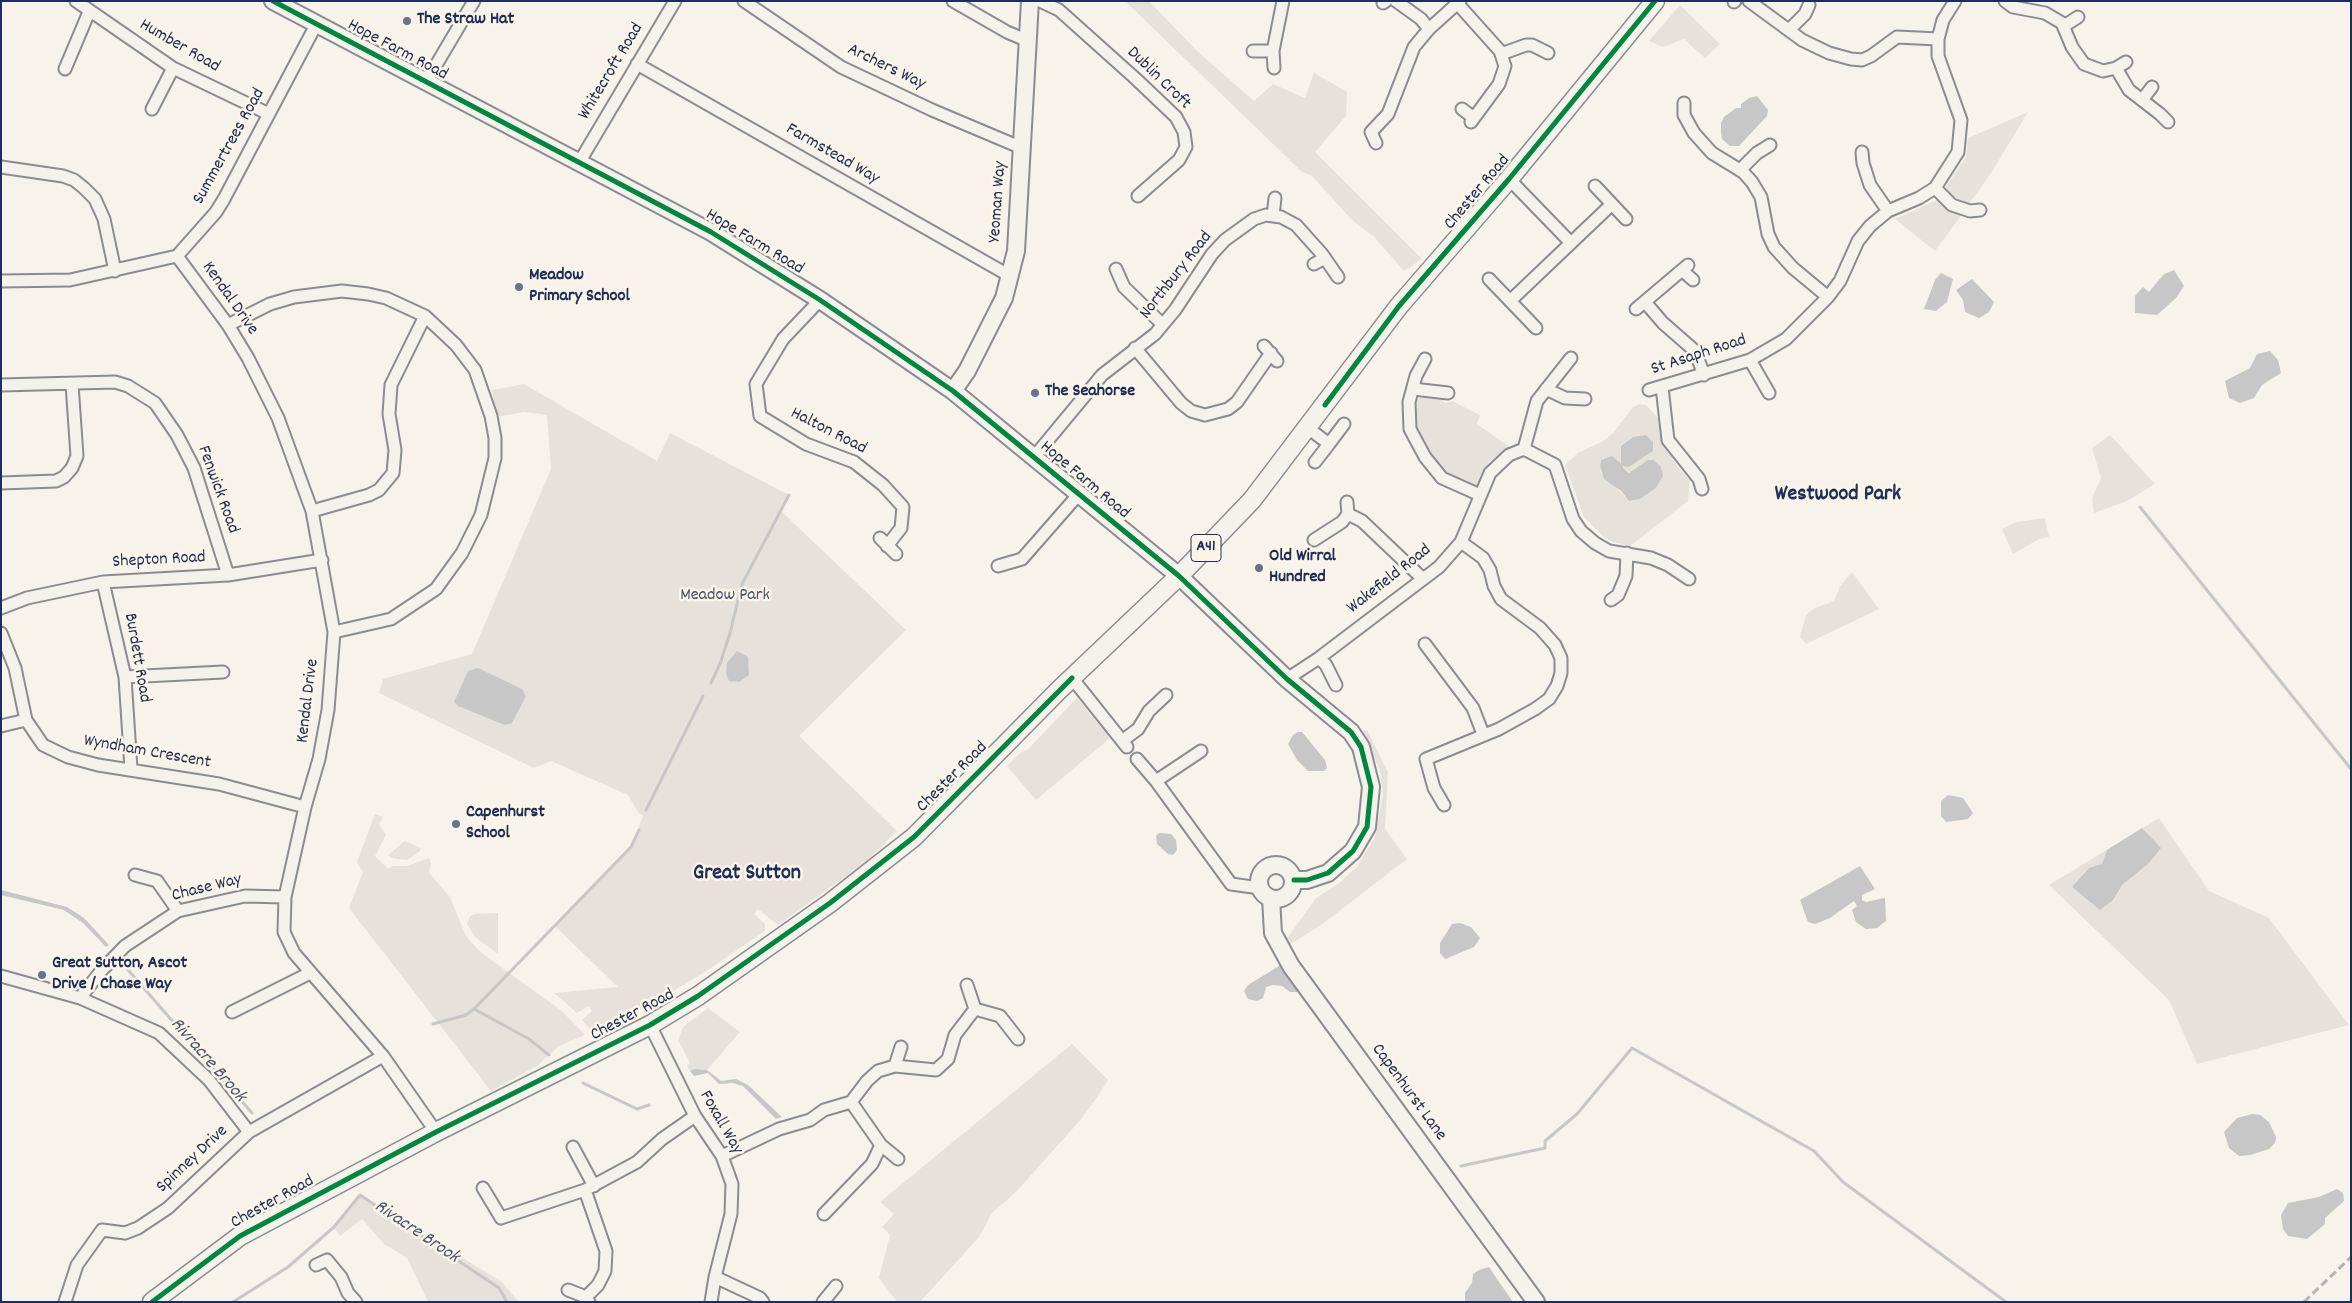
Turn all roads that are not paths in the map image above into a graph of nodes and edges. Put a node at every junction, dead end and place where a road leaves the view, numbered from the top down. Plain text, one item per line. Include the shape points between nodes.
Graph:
1 (76, 1) edge
2 (273, 1) edge
3 (474, 1) edge
4 (675, 1) edge
5 (744, 1) edge
6 (953, 1) edge
7 (1030, 1) edge
8 (1040, 1) edge
9 (1284, 1) edge
10 (1396, 1) edge
11 (1655, 1) edge
12 (1750, 1) edge
13 (1955, 1) edge
14 (2005, 1) edge
15 (1458, 2) edge
16 (89, 12) junction
17 (1809, 12) dead end
18 (2078, 17) dead end
19 (317, 23) junction
20 (2064, 26) junction
21 (1429, 29) junction
22 (1789, 30) junction
23 (1938, 39) junction
24 (1028, 41) junction
25 (1253, 51) dead end
26 (1273, 51) junction
27 (1548, 53) dead end
28 (1502, 54) junction
29 (2126, 62) dead end
30 (637, 64) junction
31 (173, 68) junction
32 (1274, 68) dead end
33 (2116, 68) junction
34 (65, 69) dead end
35 (426, 82) junction
36 (2152, 87) dead end
37 (2142, 100) junction
38 (1684, 103) dead end
39 (152, 109) dead end
40 (1462, 109) dead end
41 (269, 114) junction
42 (2168, 122) dead end
43 (1359, 130) dead end
44 (1770, 145) dead end
45 (1022, 148) junction
46 (580, 162) junction
47 (1850, 165) dead end
48 (1, 167) edge
49 (1740, 170) junction
50 (1509, 178) junction
51 (1595, 186) dead end
52 (1935, 188) junction
53 (1138, 196) dead end
54 (1275, 198) dead end
55 (1612, 204) junction
56 (1888, 211) junction
57 (1973, 213) dead end
58 (1272, 216) junction
59 (1626, 219) dead end
60 (1571, 243) junction
61 (177, 256) junction
62 (1325, 258) junction
63 (1314, 264) dead end
64 (1116, 269) dead end
65 (115, 272) junction
66 (1010, 276) junction
67 (1338, 277) dead end
68 (1489, 280) dead end
69 (1693, 280) dead end
70 (1, 281) edge
71 (1123, 284) junction
72 (1113, 292) dead end
73 (1828, 297) junction
74 (820, 300) junction
75 (1510, 301) junction
76 (1645, 302) junction
77 (1636, 310) dead end
78 (425, 316) junction
79 (1162, 324) junction
80 (228, 325) junction
81 (1536, 328) dead end
82 (1135, 348) junction
83 (1271, 353) dead end
84 (1571, 358) dead end
85 (1425, 359) dead end
86 (1750, 360) junction
87 (1704, 375) junction
88 (72, 384) junction
89 (1, 385) edge
90 (1662, 387) junction
91 (1413, 389) junction
92 (1546, 389) junction
93 (1649, 390) dead end
94 (953, 392) junction
95 (1448, 393) dead end
96 (1769, 393) dead end
97 (1586, 399) dead end
98 (1344, 424) dead end
99 (1308, 428) junction
100 (1329, 444) junction
101 (1524, 449) junction
102 (1034, 457) junction
103 (1315, 462) dead end
104 (1704, 481) dead end
105 (1, 483) edge
106 (1078, 496) junction
107 (1480, 496) junction
108 (1348, 502) dead end
109 (312, 511) junction
110 (1348, 514) junction
111 (1314, 540) dead end
112 (1461, 542) junction
113 (888, 546) dead end
114 (1627, 553) junction
115 (322, 560) junction
116 (998, 566) dead end
117 (228, 575) junction
118 (1178, 576) junction
119 (1423, 579) junction
120 (1689, 579) dead end
121 (103, 582) junction
122 (1617, 598) dead end
123 (1, 608) edge
124 (334, 632) junction
125 (1, 634) edge
126 (1425, 644) dead end
127 (1319, 658) junction
128 (223, 672) dead end
129 (125, 677) junction
130 (1072, 678) junction
131 (1287, 679) junction
132 (1336, 685) dead end
133 (1166, 694) dead end
134 (26, 720) junction
135 (1, 726) edge
136 (1483, 734) junction
137 (1201, 751) dead end
138 (1137, 759) dead end
139 (131, 770) junction
140 (1156, 781) junction
141 (1444, 805) dead end
142 (305, 807) junction
143 (135, 875) dead end
144 (1294, 880) junction
145 (1265, 893) junction
146 (285, 897) junction
147 (178, 911) junction
148 (310, 972) junction
149 (1, 976) edge
150 (967, 984) dead end
151 (80, 998) junction
152 (975, 1009) junction
153 (232, 1012) dead end
154 (650, 1025) junction
155 (1018, 1039) dead end
156 (901, 1047) dead end
157 (383, 1056) junction
158 (895, 1066) junction
159 (852, 1102) junction
160 (695, 1116) junction
161 (249, 1132) junction
162 (436, 1132) junction
163 (881, 1145) junction
164 (573, 1147) dead end
165 (722, 1156) junction
166 (898, 1159) dead end
167 (484, 1188) dead end
168 (590, 1188) junction
169 (824, 1214) dead end
170 (316, 1265) dead end
171 (715, 1277) junction
172 (836, 1286) dead end
173 (568, 1290) dead end
174 (157, 1300) edge
175 (588, 1300) edge
176 (65, 1302) edge
177 (356, 1302) edge
178 (711, 1302) edge
179 (763, 1302) edge
180 (823, 1302) edge
181 (1536, 1302) edge

1 - 16 street, Humber Road
2 - 19 street, Hope Farm Road
3 - 35 street
4 - 30 street, Whitecroft Road
5 - 45 street, Archers Way via 841,67
6 - 24 street
7 - 24 street, Yeoman Way
8 - 53 street, Dublin Croft via 1058,10 1136,79 1176,117 1184,132 1186,147 1178,160
9 - 26 street
10 - 21 street
11 - 50 main road, Chester Road / A41
12 - 22 street
13 - 23 street, St Asaph Road via 1943,20
14 - 20 street via 2021,10 2045,13
15 - 21 street
15 - 28 street
16 - 31 street, Humber Road
16 - 34 street
17 - 22 street
18 - 20 street
19 - 35 street, Hope Farm Road
19 - 41 street, Summertrees Road
20 - 33 street via 2072,48 2084,64 2103,70
21 - 43 street via 1409,56 1388,114 1374,137
22 - 23 street via 1829,53 1862,60 1897,37
23 - 52 street, St Asaph Road via 1938,56 1961,120 1958,152
24 - 45 street, Yeoman Way
25 - 26 street
26 - 32 street
27 - 28 street via 1526,45
28 - 40 street via 1505,66 1499,84 1472,120
29 - 33 street
30 - 46 street, Whitecroft Road
30 - 66 street, Farmstead Way
31 - 39 street
31 - 41 street, Humber Road
33 - 37 street via 2129,90
35 - 46 street, Hope Farm Road
36 - 37 street
37 - 42 street
38 - 49 street via 1684,115 1694,133 1712,153
41 - 61 street, Summertrees Road via 216,212
44 - 49 street
45 - 66 street, Yeoman Way via 1016,251
46 - 74 street, Hope Farm Road via 711,232
47 - 56 street via 1862,158 1870,185
48 - 65 street via 63,176 84,188 95,199 104,219
49 - 73 street via 1761,197 1768,234 1774,247 1793,268
50 - 60 street
50 - 99 main road, Chester Road / A41 via 1399,306
51 - 55 street
52 - 56 street, St Asaph Road
52 - 57 street via 1952,206
54 - 58 street
55 - 59 street
55 - 60 street
56 - 73 street, St Asaph Road via 1858,241 1840,281
58 - 62 street via 1296,225
58 - 79 street, Northbury Road via 1254,219 1225,240
60 - 75 street
61 - 65 street
61 - 80 street, Kendal Drive
62 - 63 street
62 - 67 street
64 - 71 street
65 - 70 street via 70,280
66 - 94 street, Yeoman Way via 988,332
68 - 75 street
69 - 76 street via 1685,268
71 - 72 street
71 - 79 street
73 - 86 street, St Asaph Road via 1786,339
74 - 94 street, Hope Farm Road
74 - 113 street, Halton Road via 784,339 756,384 760,416 806,444 854,462 883,485 903,507 901,528
75 - 81 street
76 - 77 street
76 - 87 street via 1663,323 1695,350
78 - 80 street via 386,298 342,290 270,304
78 - 109 street via 391,385 389,414 396,450 393,473 379,490 369,495
78 - 124 street via 456,345 475,370 487,405 495,438 495,458 486,499 462,553 436,589 391,619
79 - 82 street, Northbury Road via 1148,340
80 - 109 street, Kendal Drive via 278,418
82 - 83 street via 1181,403 1204,415 1228,410 1237,402
82 - 102 street, Northbury Road via 1089,388
84 - 92 street
85 - 91 street
86 - 87 street, St Asaph Road
86 - 96 street
87 - 90 street, St Asaph Road
88 - 89 street, Fenwick Road
88 - 105 street via 77,456 72,468 56,481
88 - 117 street, Fenwick Road via 115,382 128,386 155,403 194,468
90 - 93 street, St Asaph Road
90 - 104 street via 1668,440
91 - 95 street
91 - 107 street via 1410,429 1425,457 1442,478
92 - 97 street via 1565,398
92 - 101 street via 1537,401
94 - 102 street, Hope Farm Road
98 - 100 street
99 - 100 street
99 - 118 main road, Chester Road / A41 via 1252,500
100 - 103 street
101 - 107 street, Wakefield Road via 1509,455 1490,473
101 - 114 street via 1555,465 1569,509 1581,531 1609,551
102 - 106 street, Hope Farm Road
106 - 116 street via 1022,559
106 - 118 street, Hope Farm Road
107 - 112 street, Wakefield Road
108 - 110 street
109 - 115 street, Kendal Drive
110 - 111 street via 1342,522
110 - 119 street via 1362,521
112 - 119 street, Wakefield Road via 1439,567
112 - 136 street via 1483,558 1501,599 1548,635 1561,658 1562,673 1549,699 1513,721
114 - 120 street via 1668,565
114 - 122 street via 1626,576
115 - 117 street, Shepton Road
115 - 124 street, Kendal Drive
117 - 121 street, Shepton Road
118 - 130 main road, Chester Road / A41
118 - 131 street, Hope Farm Road
119 - 127 street, Wakefield Road
121 - 123 street, Shepton Road via 27,598
121 - 129 street, Burdett Road
124 - 142 street, Kendal Drive via 328,710 319,759
125 - 134 street, Wyndham Crescent via 15,668
126 - 136 street via 1473,708
127 - 131 street, Wakefield Road
127 - 132 street
128 - 129 street
129 - 139 street, Burdett Road
130 - 133 street via 1124,744
130 - 154 main road, Chester Road / A41 via 920,831 873,871 698,996
131 - 144 street, Hope Farm Road via 1351,732 1361,747 1371,787 1367,827 1353,851 1328,873 1307,880
134 - 135 street
134 - 139 street, Wyndham Crescent via 43,745 51,749 98,765
136 - 141 street via 1426,759 1434,788
137 - 140 street
138 - 140 street
139 - 142 street, Wyndham Crescent via 219,784
140 - 145 street via 1231,884
142 - 146 street, Kendal Drive
143 - 147 street via 157,881
144 - 145 street via 1282,898
144 - 145 street via 1283,865 1271,865 1261,873
145 - 181 street, Capenhurst Lane via 1273,933 1291,966
146 - 147 street, Chase Way via 245,896
146 - 148 street, Kendal Drive via 284,932 294,953
147 - 151 street, Chase Way via 125,946
148 - 153 street
148 - 157 street, Kendal Drive
149 - 151 street
150 - 152 street
151 - 161 street via 159,1033 209,1080
152 - 155 street via 1000,1016
152 - 158 street via 955,1035 948,1059 936,1070
154 - 160 street, Foxall Way
154 - 162 main road, Chester Road / A41
156 - 158 street
157 - 161 street, Spinney Drive
157 - 162 street, Kendal Drive
158 - 159 street via 878,1071
159 - 163 street
159 - 165 street via 824,1110 810,1120 779,1129
160 - 165 street, Foxall Way
160 - 168 street via 662,1139 638,1162
161 - 176 street, Spinney Drive via 168,1208 125,1233 102,1230 77,1265
162 - 174 main road, Chester Road / A41 via 240,1236
163 - 166 street
163 - 169 street via 848,1199 832,1204
164 - 168 street
165 - 171 street, Foxall Way via 732,1184 731,1214
167 - 168 street via 501,1218
168 - 175 street via 606,1251 605,1271
170 - 177 street via 328,1256
171 - 178 street, Foxall Way
171 - 179 street
172 - 180 street
173 - 175 street

